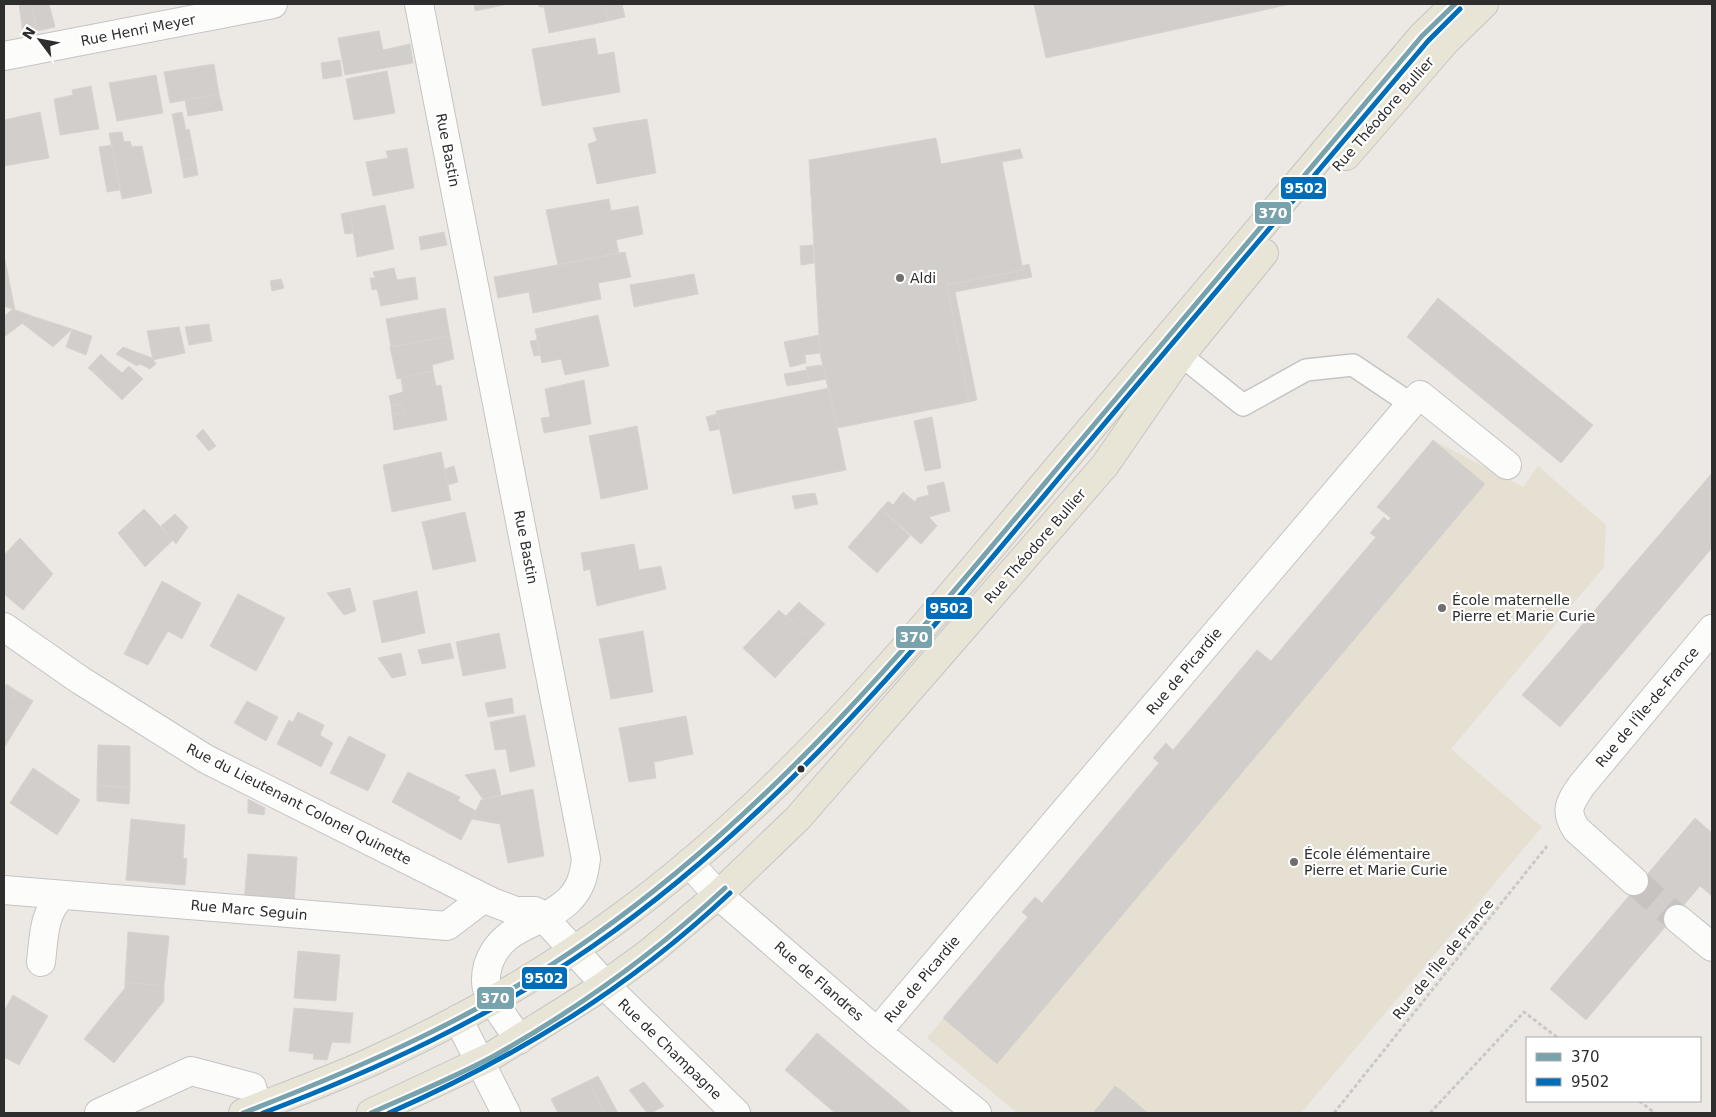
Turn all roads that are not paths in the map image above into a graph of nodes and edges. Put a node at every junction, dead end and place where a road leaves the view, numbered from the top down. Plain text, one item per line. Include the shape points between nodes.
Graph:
1 (272, 4) edge
2 (419, 4) edge
3 (1454, 4) edge
4 (1484, 4) edge
5 (4, 56) edge
6 (1172, 348) junction
7 (1411, 404) junction
8 (1506, 465) dead end
9 (4, 627) edge
10 (1712, 629) edge
11 (689, 863) junction
12 (1634, 881) tunnel mouth
13 (4, 890) edge
14 (62, 894) junction
15 (718, 895) junction
16 (484, 898) junction
17 (542, 916) junction
18 (1678, 919) tunnel mouth
19 (1712, 947) edge
20 (573, 949) junction
21 (41, 962) dead end
22 (605, 984) junction
23 (494, 999) junction
24 (458, 1019) junction
25 (877, 1032) junction
26 (519, 1040) junction
27 (479, 1062) junction
28 (254, 1111) edge
29 (99, 1113) edge
30 (371, 1113) edge
31 (506, 1113) edge
32 (736, 1113) edge
33 (977, 1113) edge

1 - 5 street, Rue Henri Meyer
2 - 17 street, Rue Bastin via 585,843 586,859 579,888 568,902
3 - 6 main road, Rue Théodore Bullier via 1422,36
4 - 6 main road, Rue Théodore Bullier via 1446,41
6 - 7 lane via 1243,405 1306,370 1353,365
6 - 11 main road, Rue Théodore Bullier via 882,674 768,792
6 - 15 main road, Rue Théodore Bullier via 1116,450 1049,532 798,818
7 - 8 street via 1420,396
7 - 25 street, Rue de Picardie
9 - 16 street, Rue du Lieutenant Colonel Quinette via 80,680 206,759
10 - 12 street, Rue de l'Île-de-France via 1569,803 1569,819 1576,829
11 - 15 street, Rue de Flandres
11 - 20 main road, Rue Théodore Bullier via 618,919
13 - 14 street, Rue Marc Seguin
14 - 16 street, Rue Marc Seguin via 447,926
14 - 21 street via 46,917
15 - 22 main road, Rue Théodore Bullier via 650,952
15 - 25 street, Rue de Flandres
16 - 17 street, Rue du Lieutenant Colonel Quinette via 516,911
17 - 20 street
17 - 23 street, Rue Bastin via 502,941 491,958 486,980
18 - 19 street
20 - 22 street, Rue de Champagne
20 - 23 main road, Rue Théodore Bullier
22 - 26 main road, Rue Théodore Bullier
22 - 32 street, Rue de Champagne
23 - 24 main road, Rue Théodore Bullier
23 - 26 street, Rue Bastin
23 - 27 street
24 - 27 street
24 - 28 main road, Rue Théodore Bullier via 365,1064
25 - 33 street, Rue de Flandres
26 - 27 main road, Rue Théodore Bullier
27 - 30 main road, Rue Théodore Bullier
27 - 31 street
28 - 29 street via 252,1088 191,1071

